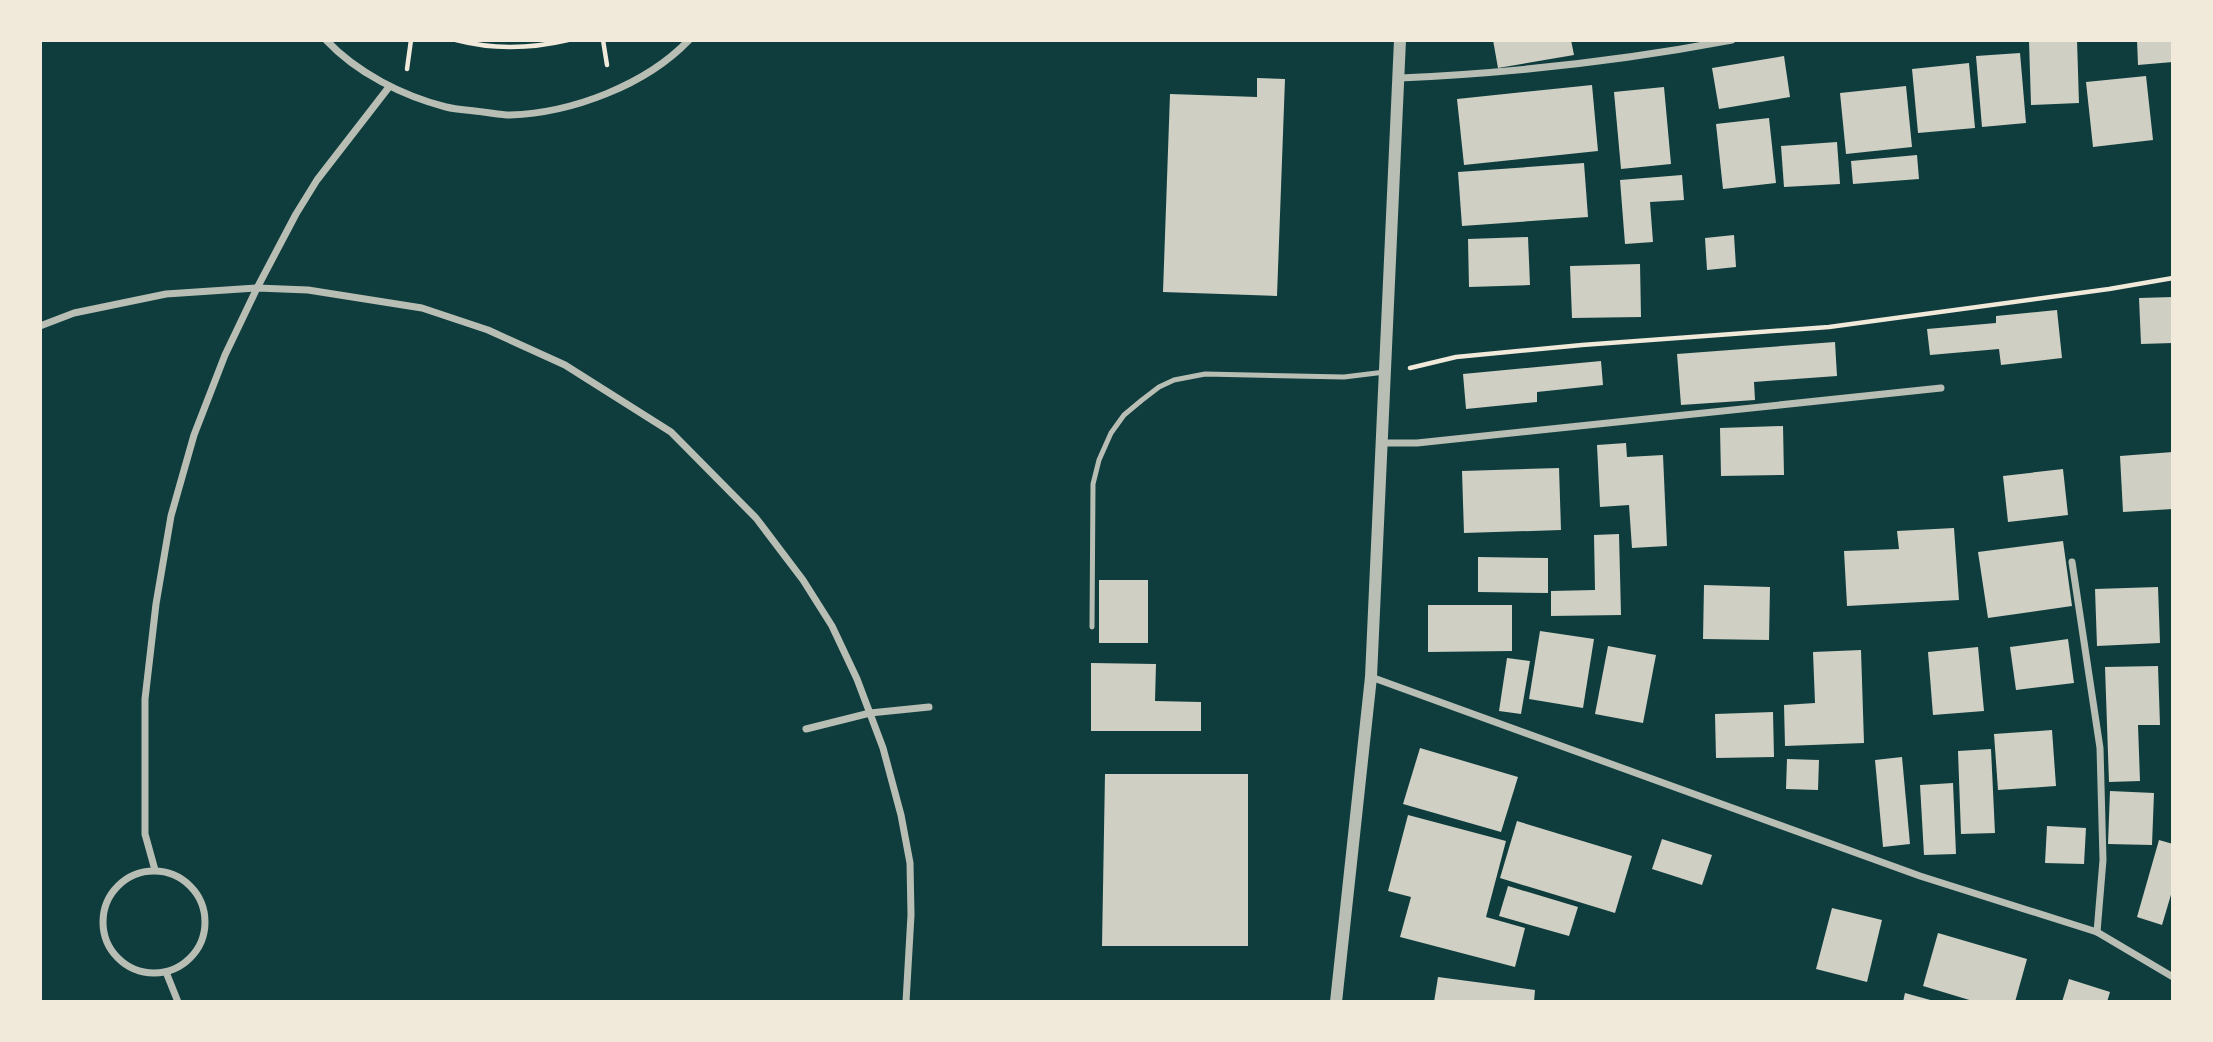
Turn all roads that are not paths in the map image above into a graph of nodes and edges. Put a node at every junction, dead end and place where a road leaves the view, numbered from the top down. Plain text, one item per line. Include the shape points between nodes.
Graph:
1 (326, 40) edge
2 (689, 40) edge
3 (1400, 40) edge
4 (1732, 40) edge
5 (1400, 78) junction
6 (389, 87) junction
7 (257, 288) junction
8 (40, 326) edge
9 (1385, 372) junction
10 (1941, 388) dead end
11 (1382, 443) junction
12 (2072, 562) dead end
13 (1092, 627) dead end
14 (1371, 677) junction
15 (929, 707) dead end
16 (870, 713) junction
17 (806, 729) dead end
18 (155, 870) junction
19 (2097, 932) junction
20 (166, 972) junction
21 (2173, 977) edge
22 (178, 1002) edge
23 (905, 1002) edge
24 (1336, 1002) edge

1 - 6 street
2 - 6 street via 630,84 571,106 509,115 447,107
3 - 5 street
4 - 5 street via 1651,56
5 - 9 street
6 - 7 street via 317,180
7 - 8 street via 166,294 74,313
7 - 16 street via 307,290 422,308 488,330 565,365 671,432 757,518 803,579 832,626
7 - 18 street via 194,435 171,516 145,699 145,834
9 - 11 street
9 - 13 lane via 1344,377 1205,374 1159,387 1124,415 1111,433 1093,484
10 - 11 street
11 - 14 street
12 - 19 street via 2100,748 2103,860
14 - 19 street via 1920,876
14 - 24 street
15 - 16 street
16 - 17 street
16 - 23 street via 901,815 910,863
18 - 20 street via 186,882 204,909 202,941 194,956
18 - 20 street via 122,881 110,894 102,929 118,960 133,970
19 - 21 street
20 - 22 street

